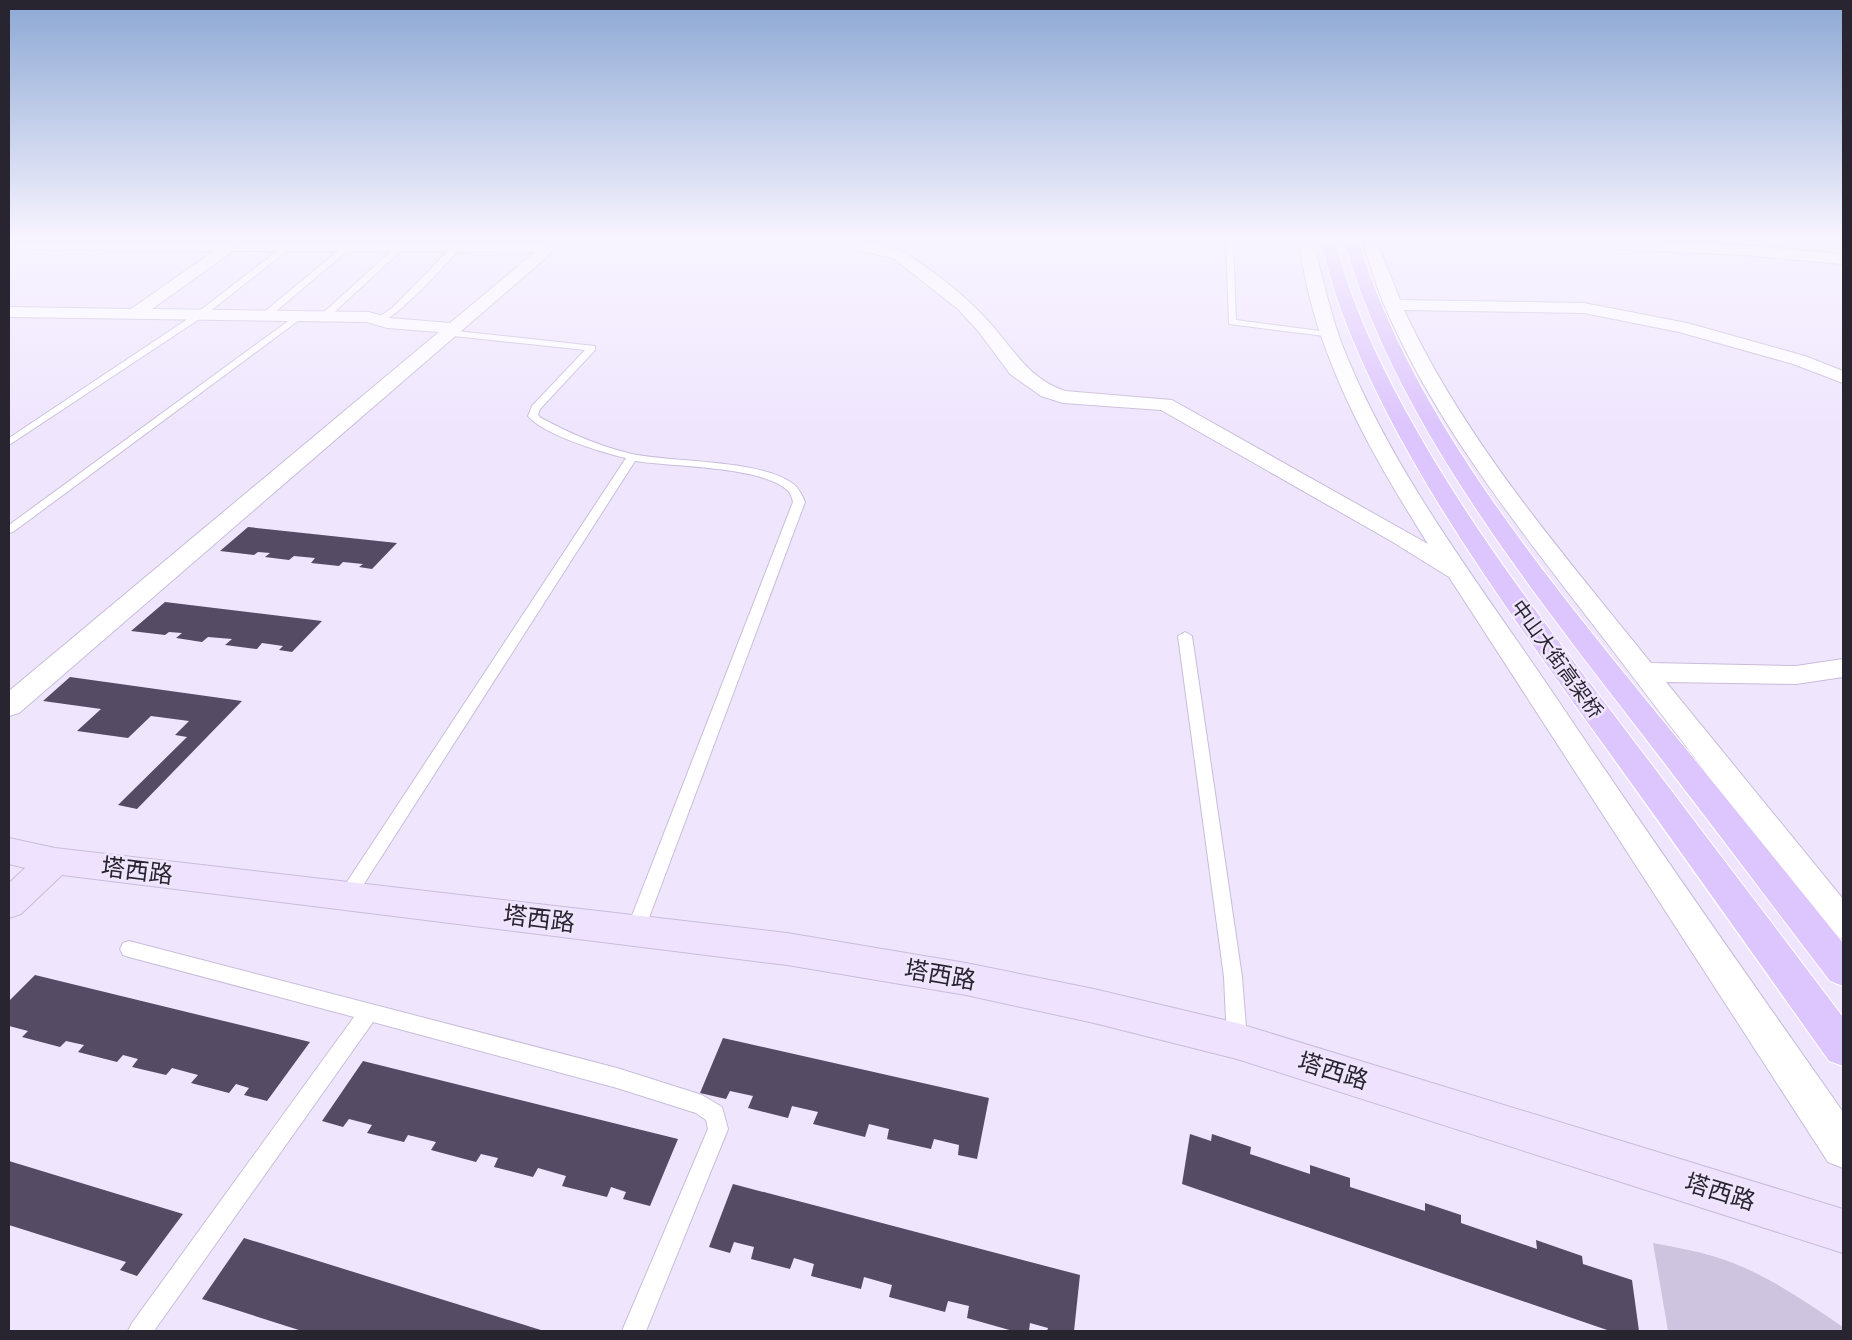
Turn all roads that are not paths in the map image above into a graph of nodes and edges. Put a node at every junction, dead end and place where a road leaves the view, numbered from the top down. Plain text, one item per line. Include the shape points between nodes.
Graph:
1 (151, 302) edge
2 (217, 302) edge
3 (281, 302) edge
4 (341, 302) edge
5 (403, 302) edge
6 (483, 302) edge
7 (959, 302) edge
8 (1231, 302) edge
9 (1318, 302) edge
10 (1345, 302) edge
11 (1371, 302) edge
12 (1391, 302) edge
13 (1392, 305) junction
14 (12, 314) edge
15 (134, 314) junction
16 (201, 314) junction
17 (266, 314) junction
18 (302, 315) junction
19 (326, 315) junction
20 (379, 321) junction
21 (450, 331) junction
22 (1329, 335) junction
23 (1843, 377) edge
24 (9, 442) edge
25 (632, 457) junction
26 (9, 530) edge
27 (1463, 576) junction
28 (1185, 636) dead end
29 (1843, 668) edge
30 (1644, 672) junction
31 (9, 706) edge
32 (9, 851) edge
33 (55, 861) junction
34 (348, 896) junction
35 (9, 904) edge
36 (1843, 924) edge
37 (635, 931) junction
38 (129, 949) dead end
39 (1843, 970) edge
40 (368, 1013) junction
41 (1238, 1041) junction
42 (1843, 1048) edge
43 (1843, 1147) edge
44 (1843, 1231) edge
45 (140, 1331) edge
46 (634, 1331) edge

1 - 15 street
2 - 16 lane
3 - 17 lane
4 - 19 lane
5 - 20 lane
6 - 21 street
7 - 27 street via 985,328 1017,370 1048,392 1085,400 1165,404 1399,536
8 - 22 lane via 1232,322
9 - 22 street
10 - 42 main road, 中山大街高架桥 via 1366,352 1406,430 1455,512 1550,651
11 - 39 main road, 中山大街高架桥 via 1396,354 1452,453 1491,513 1592,650
12 - 13 street
13 - 23 street via 1584,308 1681,327 1799,360
13 - 30 street via 1425,372 1486,469
14 - 15 street
15 - 16 street
16 - 17 street
16 - 24 lane
17 - 18 street
18 - 19 street
18 - 26 lane
19 - 20 street via 369,317
20 - 21 street
21 - 25 lane via 592,348 535,408 533,416 550,428
21 - 31 street
22 - 27 street via 1392,468
25 - 34 lane
25 - 37 lane via 754,473 787,484 798,494 799,502
27 - 43 street
28 - 41 lane via 1233,977
29 - 30 street via 1796,675
30 - 36 street
32 - 33 street, 塔西路
33 - 34 street, 塔西路
33 - 35 street
34 - 37 street, 塔西路
37 - 41 street, 塔西路 via 787,949 966,979
38 - 40 lane
40 - 45 lane
40 - 46 lane via 617,1078 702,1105 715,1114 718,1129
41 - 44 street, 塔西路

